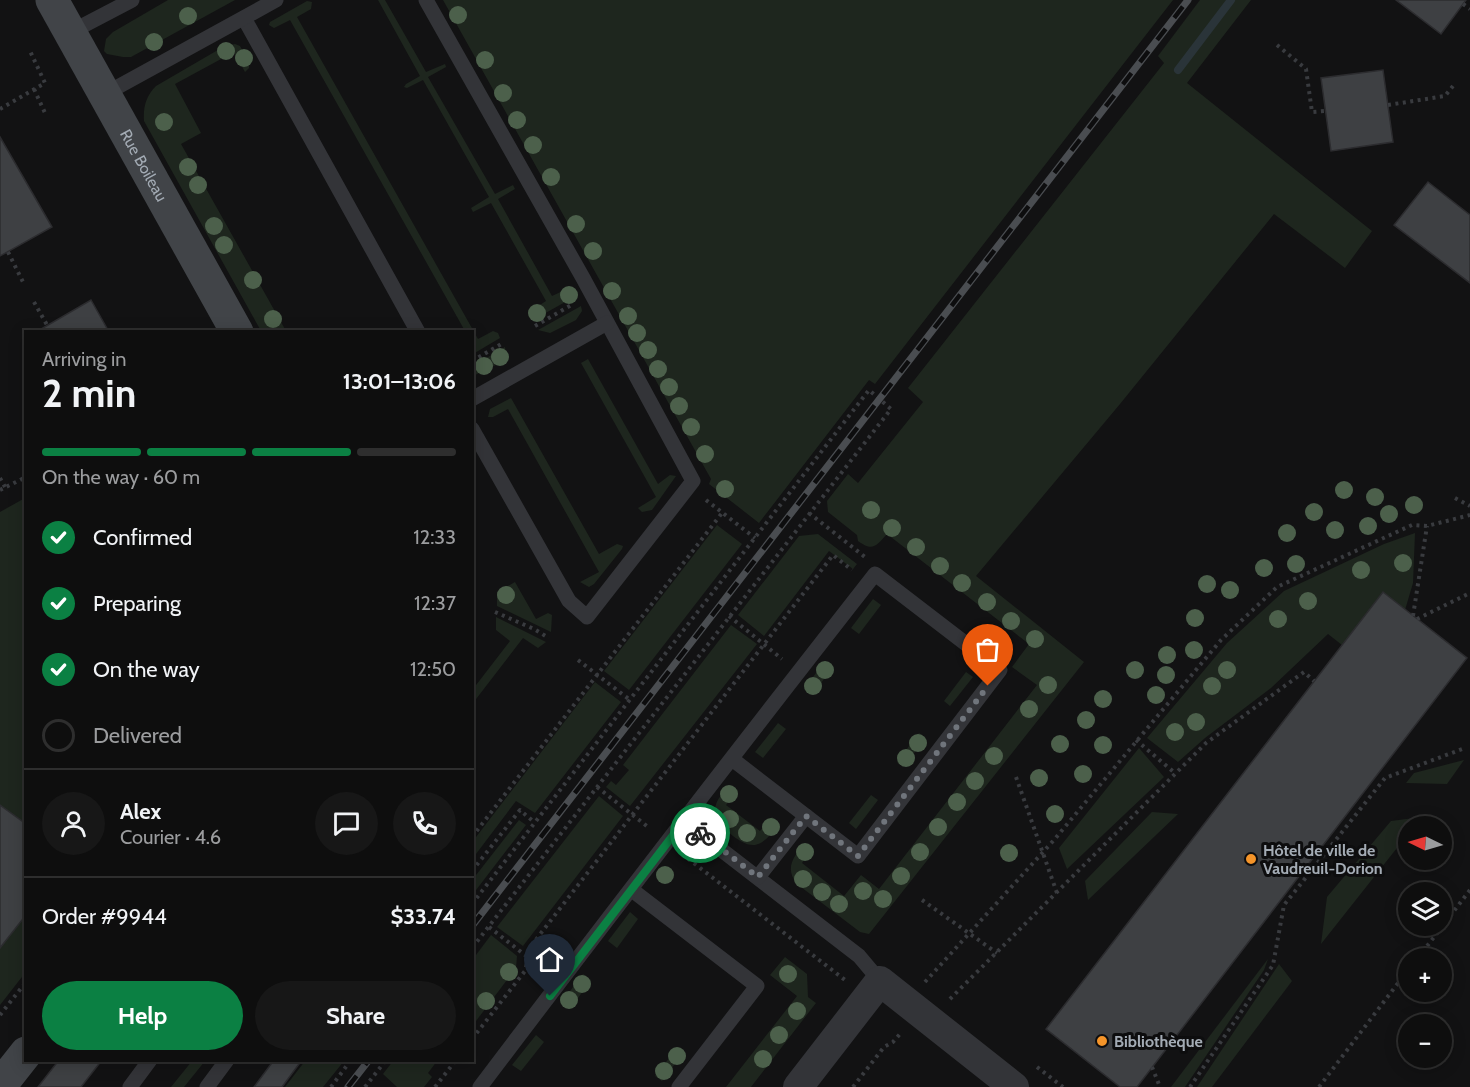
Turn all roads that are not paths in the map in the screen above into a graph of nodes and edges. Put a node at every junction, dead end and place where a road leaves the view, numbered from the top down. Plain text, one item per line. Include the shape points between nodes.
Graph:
1 (52, 0) edge
2 (132, 0) edge
3 (276, 0) edge
4 (426, 0) edge
5 (244, 18) junction
6 (69, 33) junction
7 (103, 95) junction
8 (607, 323) junction
9 (236, 330) edge
10 (417, 330) edge
11 (474, 398) edge
12 (474, 433) edge
13 (732, 759) junction
14 (806, 816) junction
15 (684, 821) junction
16 (758, 877) junction
17 (632, 890) junction
18 (880, 981) junction
19 (24, 1056) edge
20 (149, 1062) edge
21 (226, 1062) edge
22 (0, 1086) edge
23 (130, 1087) edge
24 (207, 1087) edge
25 (480, 1087) edge
26 (679, 1087) edge
27 (798, 1087) edge
28 (1014, 1087) edge

1 - 6 street, Rue Boileau
2 - 6 lane
3 - 5 lane
4 - 8 lane
5 - 7 lane
5 - 10 lane
6 - 7 street, Rue Boileau
7 - 9 street, Rue Boileau
8 - 11 lane
8 - 12 lane via 693,481 586,617 569,601
13 - 14 lane
13 - 14 lane via 875,574 1000,670 858,856
13 - 15 lane
14 - 16 lane
15 - 16 lane
15 - 17 lane
16 - 18 lane via 859,956
17 - 25 lane
17 - 26 lane via 757,986
18 - 27 street
18 - 28 street
19 - 22 street
20 - 23 lane
21 - 24 lane

